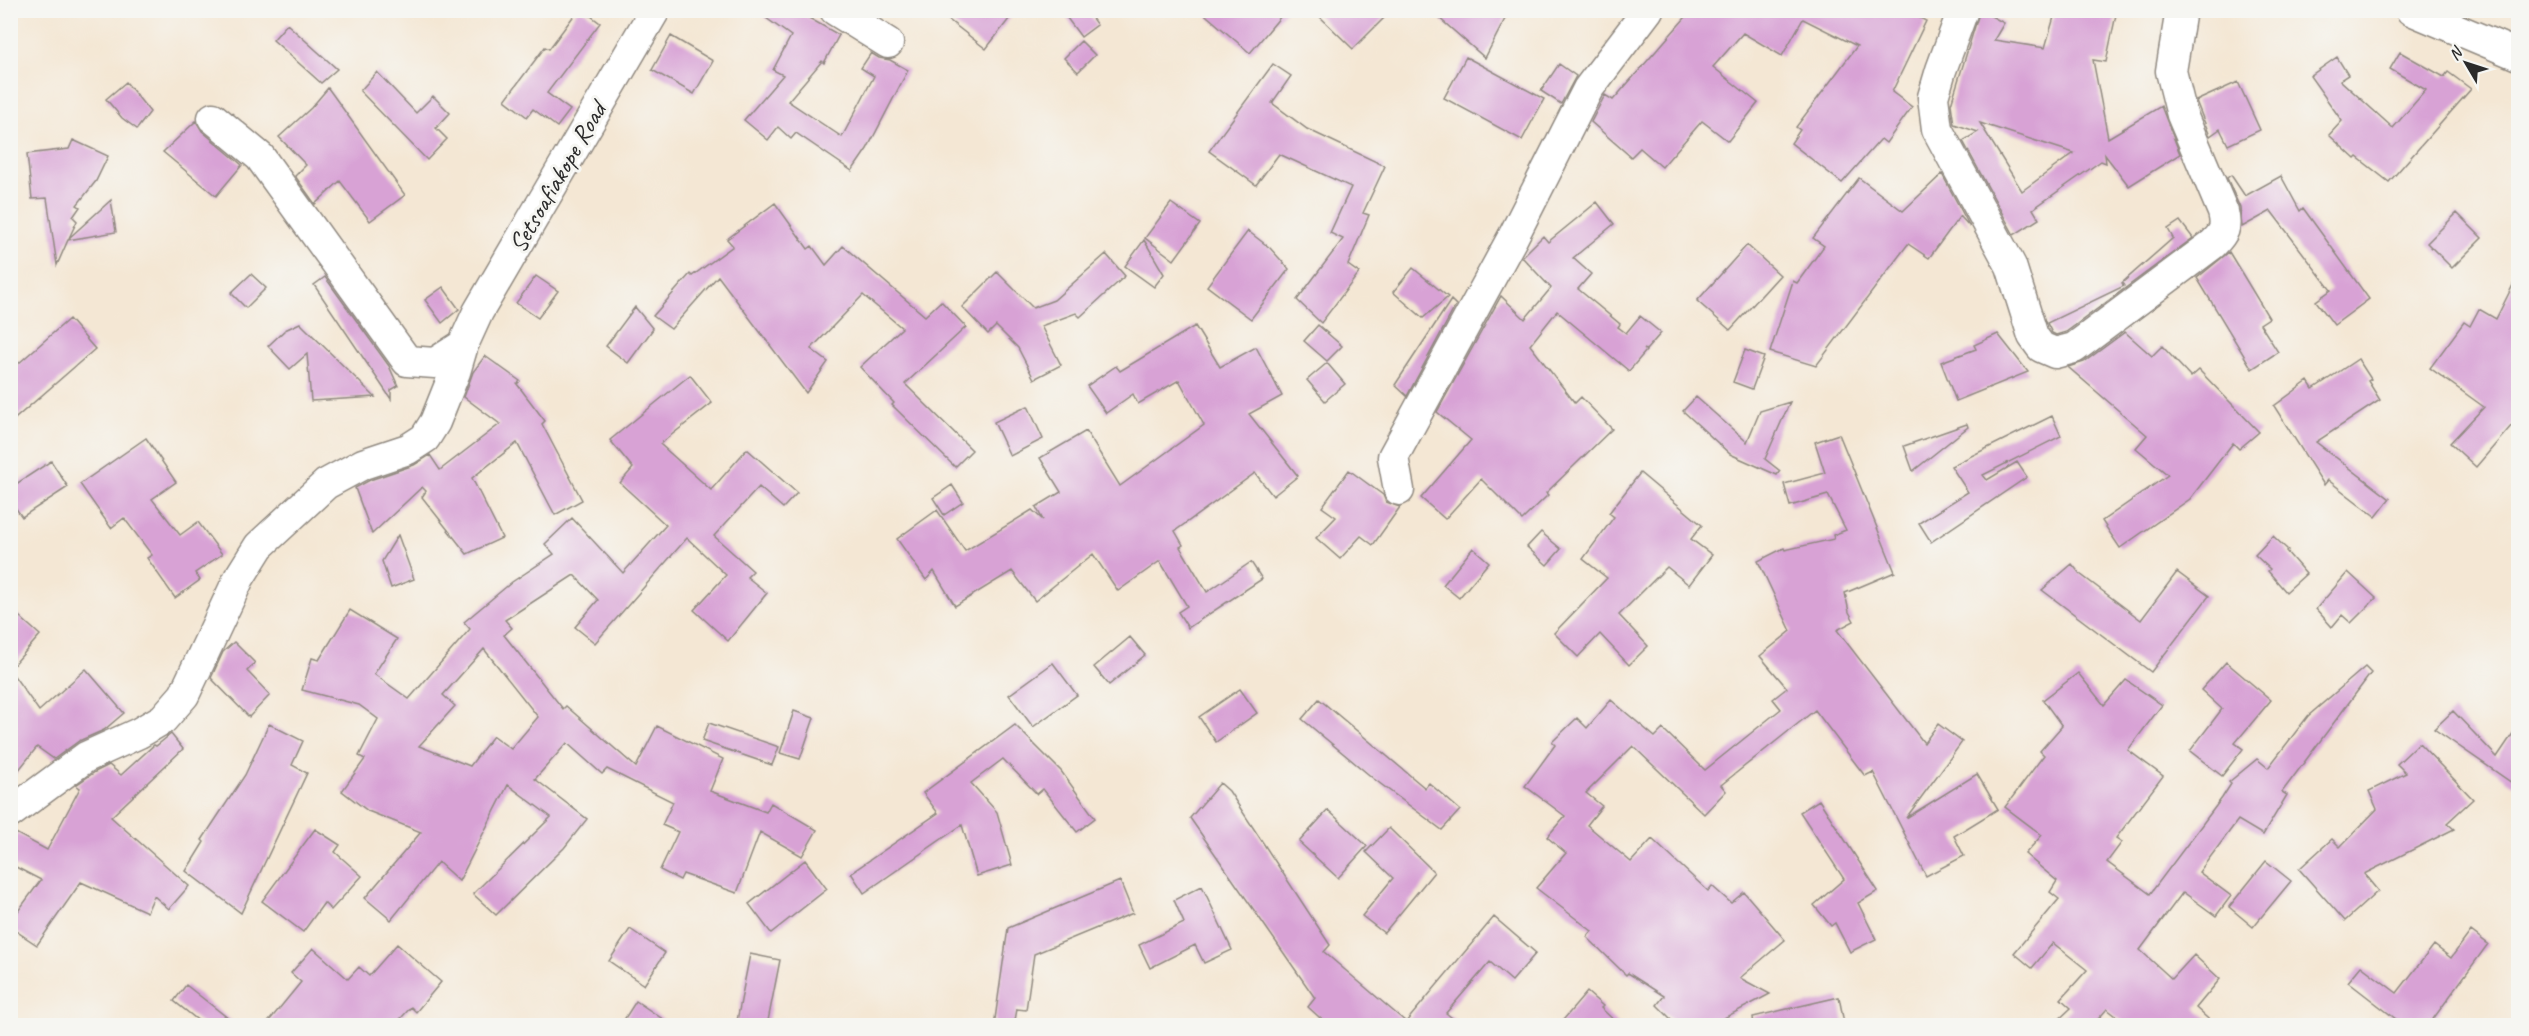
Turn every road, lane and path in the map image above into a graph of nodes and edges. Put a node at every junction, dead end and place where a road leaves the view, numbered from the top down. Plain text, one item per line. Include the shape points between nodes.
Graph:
1 (655, 10) edge
2 (835, 10) edge
3 (1648, 10) edge
4 (1963, 10) edge
5 (2181, 10) edge
6 (2410, 10) edge
7 (888, 43) dead end
8 (2518, 55) edge
9 (213, 118) dead end
10 (463, 345) junction
11 (1399, 490) dead end
12 (10, 813) edge

1 - 10 street, Setsoafiakope Road via 478,312
2 - 7 street
3 - 11 street via 1588,89 1513,237 1393,457
4 - 5 street via 1934,98 1937,129 2011,266 2033,336 2042,347 2055,353 2074,348 2225,232 2223,212 2182,115 2171,71
6 - 8 street
9 - 10 street via 260,157 407,361 435,363
10 - 12 street, Setsoafiakope Road via 435,422 425,438 326,484 259,546 239,578 184,695 163,719 86,757

